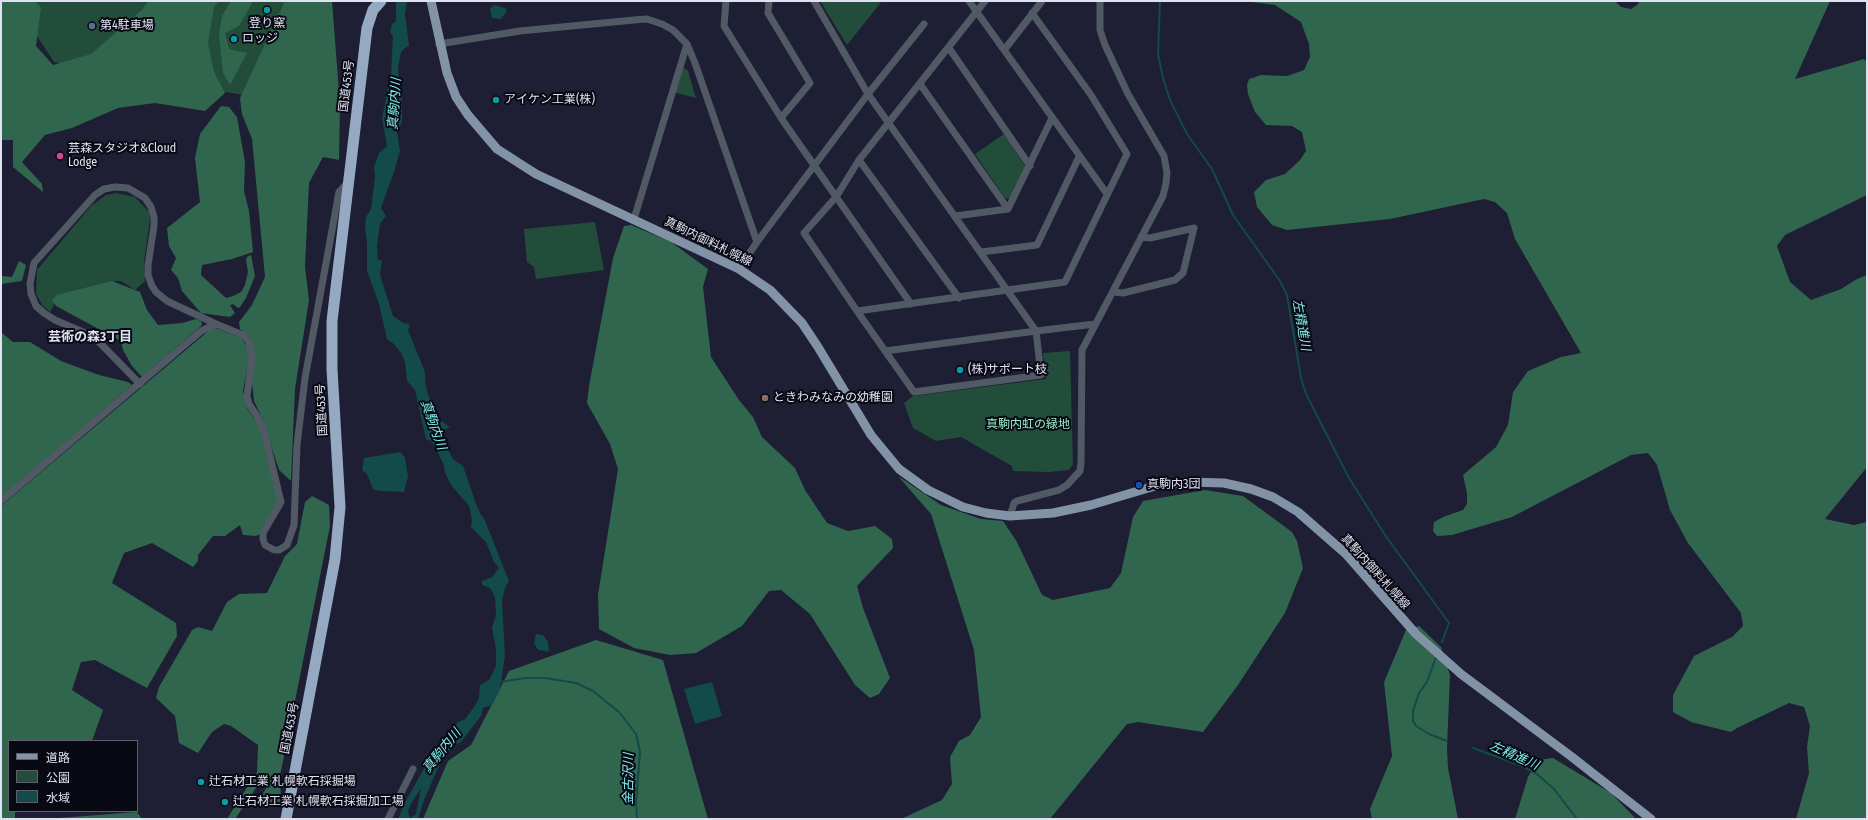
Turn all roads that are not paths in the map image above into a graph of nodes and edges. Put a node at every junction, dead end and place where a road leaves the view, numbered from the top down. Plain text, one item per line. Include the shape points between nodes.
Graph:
1 (380, 1) edge
2 (431, 1) edge
3 (726, 1) edge
4 (769, 1) edge
5 (814, 1) edge
6 (969, 1) edge
7 (985, 1) edge
8 (1042, 1) edge
9 (1100, 1) edge
10 (977, 11) junction
11 (1032, 13) junction
12 (924, 24) dead end
13 (439, 44) junction
14 (687, 44) junction
15 (949, 48) junction
16 (1004, 49) junction
17 (920, 84) junction
18 (868, 94) junction
19 (781, 118) junction
20 (1052, 118) junction
21 (890, 123) junction
22 (1079, 156) junction
23 (859, 160) junction
24 (815, 166) junction
25 (1030, 166) junction
26 (349, 180) junction
27 (1107, 194) junction
28 (836, 196) junction
29 (1008, 209) junction
30 (955, 216) junction
31 (634, 219) junction
32 (1141, 237) junction
33 (757, 242) junction
34 (981, 252) junction
35 (739, 269) junction
36 (1006, 292) junction
37 (1113, 292) junction
38 (959, 298) junction
39 (911, 304) junction
40 (857, 311) junction
41 (216, 324) junction
42 (1095, 324) junction
43 (1036, 331) junction
44 (885, 351) junction
45 (140, 384) junction
46 (1, 501) edge
47 (1010, 516) junction
48 (413, 769) dead end
49 (286, 819) edge
50 (388, 819) edge
51 (1651, 819) edge

1 - 26 highway, 国道453号 via 373,10 367,28
2 - 13 main road, 真駒内御料札幌線
3 - 19 street via 724,26
4 - 19 street via 768,13 810,83
5 - 18 street
6 - 10 street
7 - 10 street
8 - 11 street
9 - 32 street via 1100,30 1105,46 1128,94 1164,156 1166,183 1163,196
10 - 15 street
10 - 16 street
11 - 16 street
11 - 27 street via 1091,95 1127,154
12 - 18 street
13 - 14 street via 520,31 647,19 673,30
13 - 31 main road, 真駒内御料札幌線 via 456,97 497,149 536,174
14 - 31 street
14 - 33 street
15 - 17 street
15 - 25 street
16 - 20 street
17 - 21 street
17 - 29 street
18 - 21 street
18 - 24 street
19 - 24 street
20 - 22 street
20 - 25 street
21 - 23 street
21 - 30 street
22 - 27 street
22 - 34 street via 1036,245
23 - 28 street
23 - 38 street
24 - 28 street
24 - 33 street
25 - 29 street
26 - 41 street via 339,192 305,378 297,445 294,525 287,545 279,550 269,549 263,539 263,533 281,502 264,431 247,396 252,358 249,342 243,335
26 - 49 highway, 国道453号 via 332,321 332,369 340,507 336,544
27 - 36 street via 1065,282
28 - 39 street
28 - 40 street via 804,233
29 - 30 street
30 - 34 street
31 - 35 main road, 真駒内御料札幌線
32 - 37 street
32 - 37 street via 1150,238 1194,228 1183,273 1175,280 1123,293
33 - 35 street
34 - 36 street
35 - 47 main road, 真駒内御料札幌線 via 770,290 802,323 872,435 899,469 945,500 978,511
36 - 38 street
36 - 43 street
37 - 42 street
38 - 39 street
39 - 40 street
40 - 44 street
41 - 45 street via 201,331
41 - 45 street via 167,301 152,286 148,276 148,265 154,217 145,198 128,188 115,187 104,189 95,195 34,263 31,294 36,306 44,313 99,342
42 - 43 street
42 - 47 street via 1082,350 1080,470 1059,490 1017,501
43 - 44 street
43 - 44 street via 1041,375 914,392
45 - 46 street
47 - 51 main road, 真駒内御料札幌線 via 1053,513 1155,486 1189,482 1224,483 1273,497 1303,516 1346,554 1416,634 1461,674
48 - 50 street

